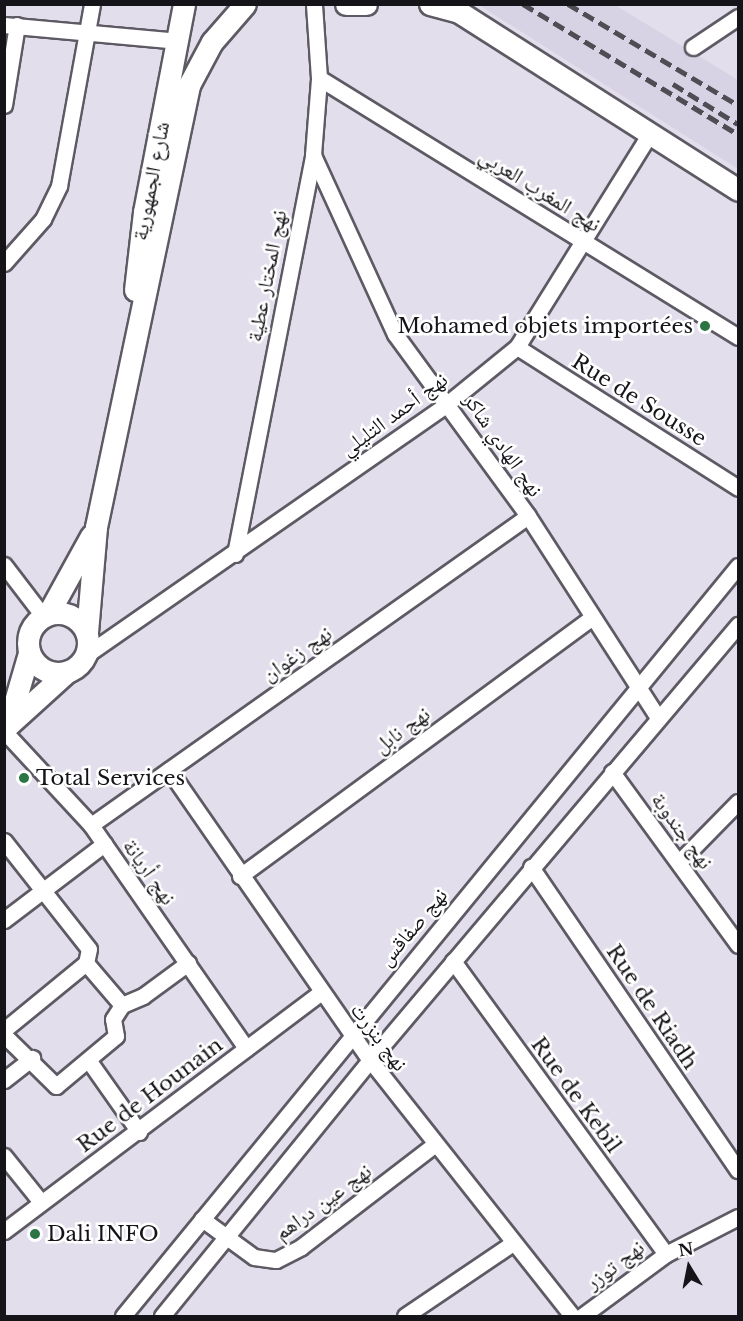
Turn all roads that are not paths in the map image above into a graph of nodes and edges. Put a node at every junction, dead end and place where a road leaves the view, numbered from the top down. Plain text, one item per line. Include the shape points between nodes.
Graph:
1 (92, 4) edge
2 (184, 4) edge
3 (244, 4) edge
4 (314, 4) edge
5 (346, 4) edge
6 (366, 4) edge
7 (430, 4) edge
8 (738, 17) edge
9 (11, 25) edge
10 (88, 32) junction
11 (179, 41) junction
12 (693, 47) dead end
13 (319, 78) junction
14 (4, 105) edge
15 (650, 133) junction
16 (313, 155) junction
17 (738, 190) edge
18 (583, 242) junction
19 (4, 262) edge
20 (738, 337) edge
21 (517, 347) junction
22 (131, 360) junction
23 (448, 403) junction
24 (738, 488) edge
25 (528, 516) junction
26 (96, 527) junction
27 (235, 554) junction
28 (4, 565) edge
29 (738, 566) edge
30 (46, 615) junction
31 (590, 619) junction
32 (738, 625) edge
33 (87, 632) junction
34 (29, 653) junction
35 (86, 656) junction
36 (68, 671) junction
37 (639, 690) junction
38 (7, 717) edge
39 (658, 718) junction
40 (168, 770) junction
41 (612, 772) junction
42 (738, 802) edge
43 (91, 825) junction
44 (4, 841) edge
45 (104, 844) junction
46 (679, 862) junction
47 (531, 867) junction
48 (240, 876) junction
49 (44, 891) junction
50 (4, 920) edge
51 (738, 945) edge
52 (453, 961) junction
53 (86, 963) junction
54 (188, 963) junction
55 (320, 993) junction
56 (122, 1005) junction
57 (4, 1030) edge
58 (352, 1034) junction
59 (4, 1035) edge
60 (246, 1048) junction
61 (32, 1058) junction
62 (89, 1060) junction
63 (370, 1060) junction
64 (4, 1080) edge
65 (139, 1132) junction
66 (434, 1145) junction
67 (4, 1156) edge
68 (738, 1170) edge
69 (41, 1202) junction
70 (738, 1217) edge
71 (202, 1219) junction
72 (4, 1231) edge
73 (226, 1238) junction
74 (513, 1244) junction
75 (666, 1254) junction
76 (123, 1317) edge
77 (162, 1317) edge
78 (405, 1317) edge
79 (572, 1317) edge
80 (582, 1317) edge

1 - 10 street
2 - 11 main road, شارع الجمهورية
3 - 22 main road via 212,42 189,86
4 - 13 street, نهج المختار عطية
5 - 6 main road
7 - 15 main road via 459,12
8 - 12 street
9 - 10 street
9 - 14 street
10 - 11 street
10 - 19 street via 59,186 43,219
11 - 22 main road, شارع الجمهورية via 137,255
13 - 16 street, نهج المختار عطية
13 - 18 street, نهج المغرب العربي
15 - 17 main road
15 - 18 street, نهج أحمد التليلي
16 - 23 street, نهج الهادي شاكر via 386,319
16 - 27 street, نهج المختار عطية
18 - 20 street, نهج المغرب العربي
18 - 21 street, نهج أحمد التليلي
21 - 23 street, نهج أحمد التليلي
21 - 24 street, Rue de Sousse
22 - 26 main road
23 - 25 street, نهج الهادي شاكر
23 - 27 street, نهج أحمد التليلي
25 - 31 street, نهج الهادي شاكر
25 - 40 street, نهج زغوان
26 - 30 main road
26 - 33 main road
27 - 35 street, نهج أحمد التليلي
28 - 30 street
29 - 37 street, نهج صفاقس
30 - 33 main road via 75,618
30 - 34 main road via 28,636
31 - 37 street, نهج الهادي شاكر
31 - 48 street, نهج نابل
32 - 39 street
33 - 35 main road
34 - 36 main road via 41,668
34 - 38 main road
35 - 36 main road
36 - 38 main road
37 - 39 street, نهج الهادي شاكر
37 - 58 street, نهج صفاقس
38 - 43 street, نهج أريانة
39 - 41 street
40 - 43 street, نهج زغوان
40 - 48 street, نهج بنزرت
41 - 46 street, نهج جندوبة
41 - 47 street
42 - 46 street
43 - 45 street, نهج أريانة
44 - 49 street
45 - 49 street
45 - 54 street, نهج أريانة
46 - 51 street, نهج جندوبة
47 - 52 street
47 - 68 street, Rue de Riadh
48 - 55 street, نهج بنزرت
49 - 50 street
49 - 53 street via 89,948
52 - 63 street
52 - 75 street, Rue de Kebil
53 - 56 street
53 - 57 street
54 - 56 street via 143,996
54 - 60 street, نهج أريانة
55 - 58 street, نهج بنزرت
55 - 60 street, Rue de Hounain
56 - 62 street via 113,1019 116,1036
58 - 63 street, نهج بنزرت
58 - 71 street, نهج صفاقس
59 - 61 street
60 - 65 street, Rue de Hounain
61 - 62 street via 56,1086
61 - 64 street
62 - 65 street
63 - 66 street, نهج بنزرت
63 - 73 street
65 - 69 street, Rue de Hounain
66 - 73 street, نهج عين دراهم via 285,1257 264,1260
66 - 74 street, نهج بنزرت
67 - 69 street
69 - 72 street, Rue de Hounain
70 - 75 street, نهج توزر
71 - 73 street, نهج عين دراهم
71 - 76 street, نهج صفاقس
73 - 77 street
74 - 78 street
74 - 79 street, نهج بنزرت
75 - 80 street, نهج توزر

